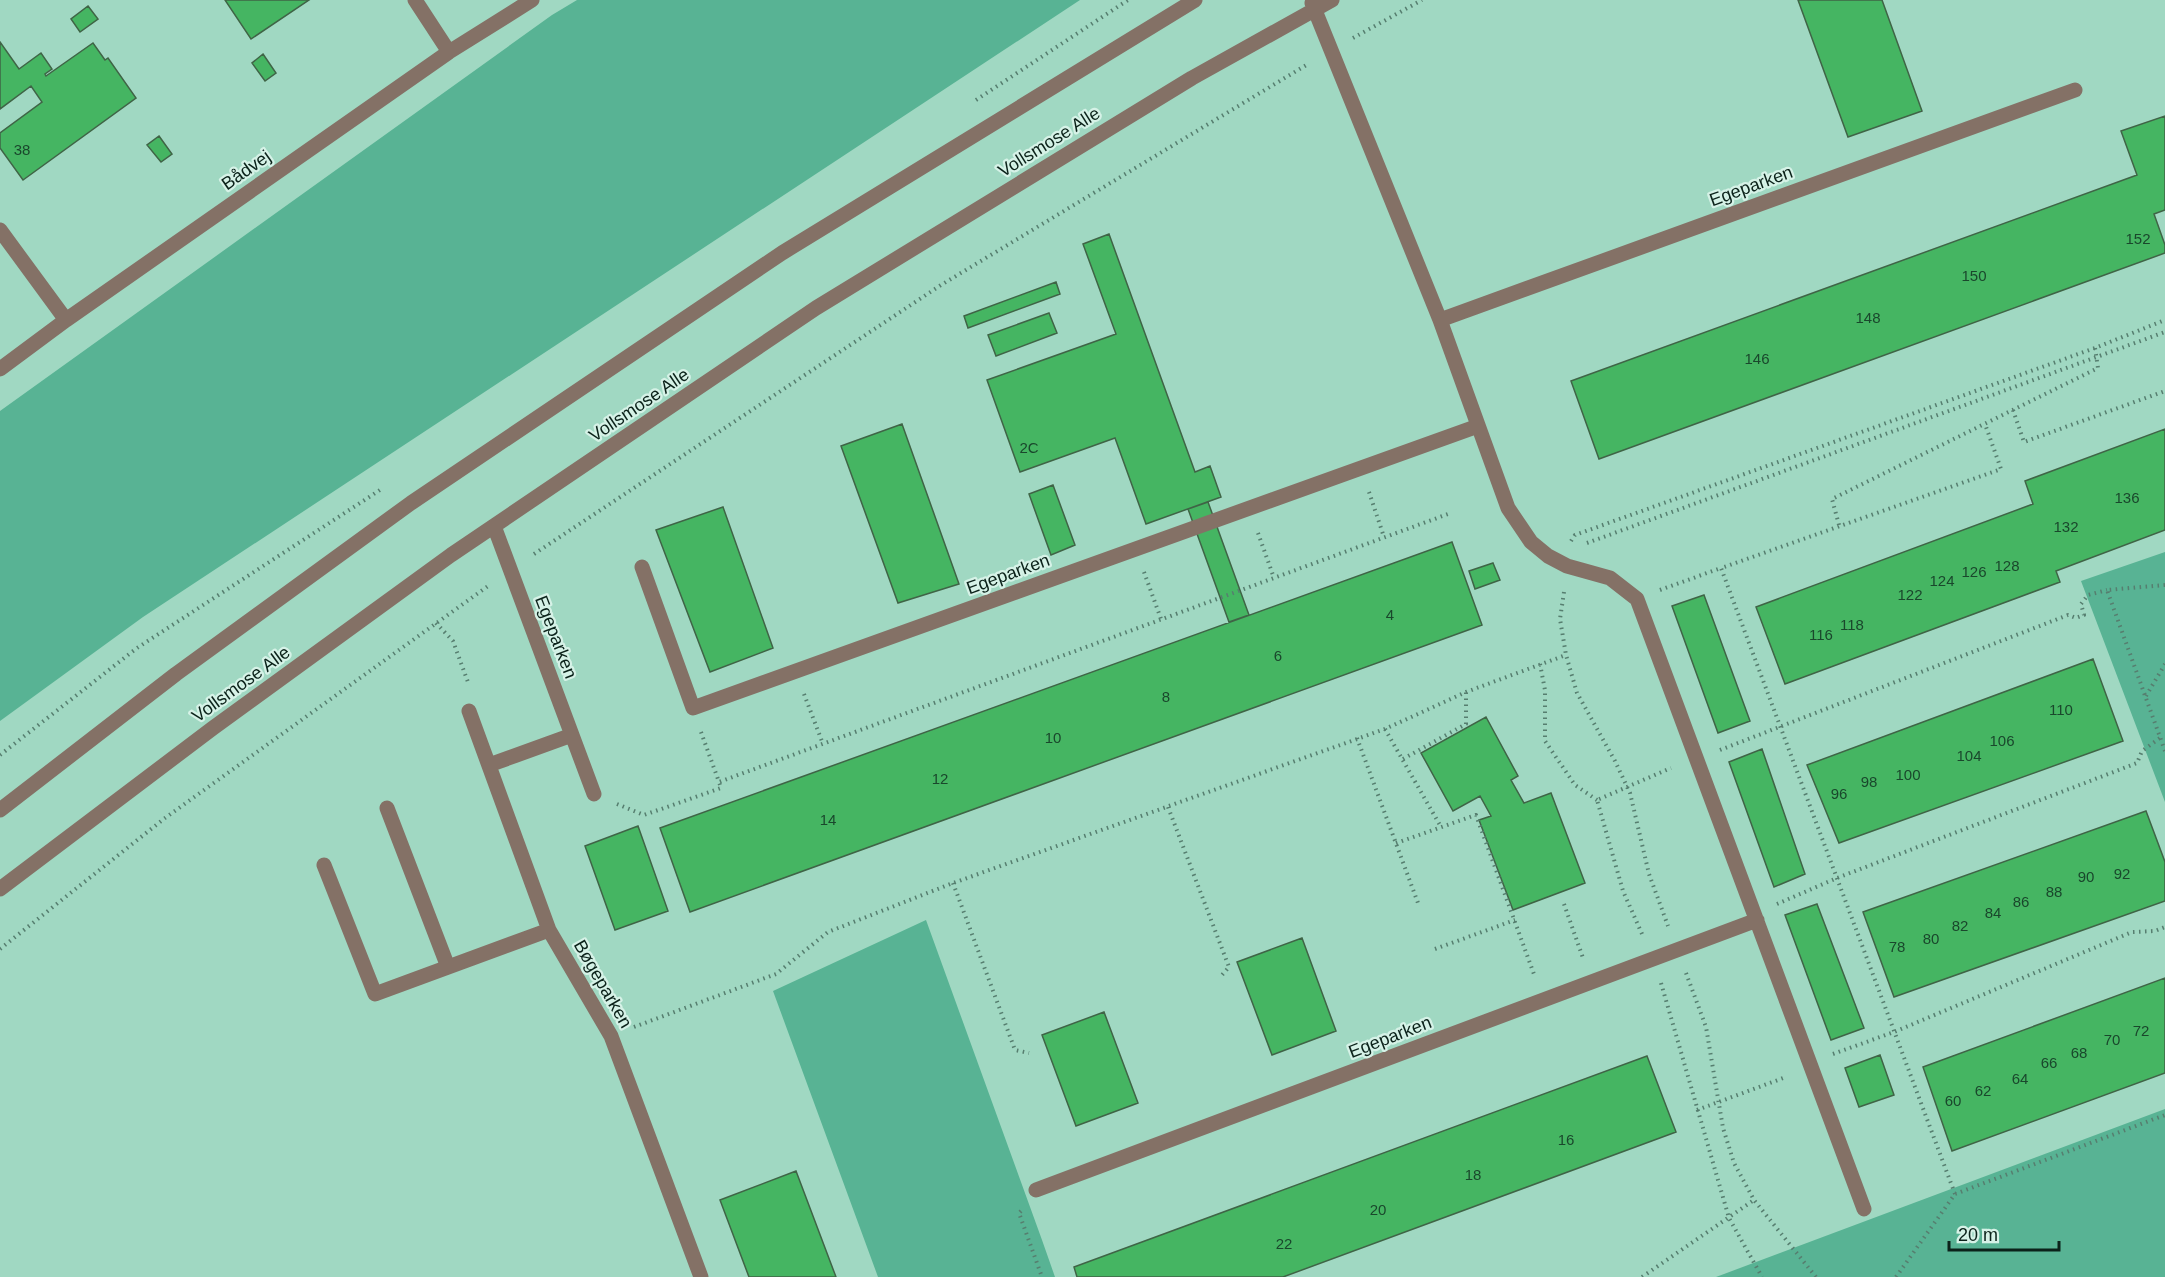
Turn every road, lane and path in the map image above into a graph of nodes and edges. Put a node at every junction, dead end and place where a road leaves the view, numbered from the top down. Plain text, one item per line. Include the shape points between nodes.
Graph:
1 (415, 0) edge
2 (532, 0) edge
3 (1196, 0) edge
4 (1332, 0) edge
5 (1422, 0) edge
6 (1313, 5) edge
7 (1331, 50) junction
8 (449, 52) junction
9 (2076, 90) dead end
10 (0, 230) edge
11 (66, 320) junction
12 (1440, 320) junction
13 (2165, 320) edge
14 (2165, 332) edge
15 (2096, 348) junction
16 (2097, 357) junction
17 (0, 369) edge
18 (2165, 391) edge
19 (2013, 410) junction
20 (1985, 424) junction
21 (1479, 426) junction
22 (1360, 468) junction
23 (1249, 508) junction
24 (1448, 514) dead end
25 (1839, 525) junction
26 (494, 526) junction
27 (1384, 537) junction
28 (1136, 549) junction
29 (1567, 566) junction
30 (642, 567) dead end
31 (1721, 568) junction
32 (510, 570) junction
33 (1274, 578) junction
34 (2165, 585) edge
35 (1668, 588) dead end
36 (2107, 590) junction
37 (1161, 619) junction
38 (436, 623) junction
39 (1566, 655) junction
40 (1540, 664) junction
41 (2165, 664) edge
42 (795, 671) junction
43 (1466, 692) junction
44 (2145, 696) junction
45 (693, 708) junction
46 (470, 711) joint
47 (1781, 725) junction
48 (1385, 729) junction
49 (572, 735) junction
50 (1358, 738) junction
51 (2160, 738) junction
52 (823, 744) junction
53 (1725, 748) dead end
54 (2165, 751) edge
55 (1403, 759) junction
56 (489, 765) junction
57 (719, 782) junction
58 (594, 794) dead end
59 (1597, 800) dead end
60 (1168, 807) junction
61 (387, 808) dead end
62 (0, 810) edge
63 (644, 815) dead end
64 (1441, 827) junction
65 (1396, 843) junction
66 (324, 865) dead end
67 (1837, 878) junction
68 (953, 883) junction
69 (0, 889) edge
70 (1781, 902) dead end
71 (1418, 903) dead end
72 (1564, 904) dead end
73 (1515, 920) junction
74 (1757, 920) junction
75 (2165, 927) edge
76 (549, 930) junction
77 (0, 949) edge
78 (1435, 949) dead end
79 (1677, 950) junction
80 (448, 967) junction
81 (1222, 975) dead end
82 (1591, 982) junction
83 (1543, 1000) junction
84 (1894, 1032) junction
85 (611, 1036) junction
86 (1839, 1052) dead end
87 (1029, 1053) dead end
88 (1810, 1063) junction
89 (1719, 1102) junction
90 (1697, 1110) dead end
91 (2165, 1115) edge
92 (1036, 1190) joint
93 (1955, 1194) junction
94 (1754, 1200) junction
95 (1864, 1209) dead end
96 (1729, 1218) junction
97 (1645, 1276) edge
98 (701, 1277) edge
99 (1042, 1277) edge
100 (1762, 1277) edge
101 (1816, 1277) edge
102 (1896, 1277) edge

1 - 8 street
2 - 8 street, Bådvej
3 - 62 street via 782,253 411,503 176,674
4 - 6 street, Vollsmose Alle
5 - 7 path
6 - 7 street
6 - 26 street, Vollsmose Alle via 816,308
7 - 12 street
7 - 32 path via 941,285
8 - 11 street, Bådvej
9 - 12 street, Egeparken
10 - 11 street
11 - 17 street, Bådvej
12 - 21 street
13 - 15 path
14 - 16 path
15 - 16 path
15 - 29 path via 1575,535 1568,546
16 - 19 path via 2098,368
16 - 29 path via 1585,544
18 - 19 path via 2024,442
19 - 20 path
20 - 25 path via 1832,499
20 - 25 path via 2001,470
21 - 22 street, Egeparken
21 - 29 street via 1508,508 1531,542
22 - 23 street, Egeparken
22 - 27 path
23 - 28 street, Egeparken
23 - 33 path
24 - 27 path
25 - 31 path
26 - 32 street, Egeparken
26 - 69 street, Vollsmose Alle via 213,728
27 - 33 path
28 - 37 path
28 - 42 street, Egeparken
29 - 39 path via 1560,619
29 - 74 street via 1610,578 1637,599
30 - 45 street
31 - 35 path
31 - 47 path
32 - 38 path
32 - 49 street, Egeparken
33 - 37 path
34 - 36 path
36 - 44 path
36 - 47 path via 2088,595 2081,604 2084,615 2068,615
37 - 52 path
38 - 46 path via 453,641 473,696
38 - 77 path via 165,818
39 - 40 path
39 - 79 path via 1577,693 1630,793 1649,874
40 - 43 path
40 - 59 path via 1545,690 1545,741 1575,785
41 - 44 path
42 - 45 street, Egeparken
42 - 52 path
43 - 48 path
43 - 55 path via 1466,724
44 - 51 path
45 - 57 path
46 - 56 street, Bøgeparken
47 - 53 path
47 - 67 path
48 - 50 path
48 - 55 path
49 - 56 street
49 - 58 street, Egeparken
50 - 60 path
50 - 65 path
51 - 54 path
51 - 67 path via 2142,752 2137,763
52 - 57 path
55 - 64 path
56 - 76 street, Bøgeparken
57 - 63 path via 721,788
60 - 68 path
60 - 81 path via 1228,967
61 - 80 street
64 - 65 path
64 - 73 path via 1476,814
65 - 71 path
66 - 80 street via 375,994
67 - 70 path
67 - 84 path
68 - 85 path via 828,932 776,974
68 - 87 path via 1015,1050
72 - 82 path
73 - 78 path
73 - 83 path
74 - 79 street, Egeparken
74 - 88 street
75 - 84 path via 2132,932
76 - 80 street
76 - 85 street, Bøgeparken
79 - 82 street, Egeparken
79 - 89 path via 1706,1027
82 - 83 street, Egeparken
83 - 92 street, Egeparken
84 - 86 path
84 - 93 path
85 - 98 street, Bøgeparken
88 - 89 path via 1788,1076
88 - 95 street
89 - 90 path
89 - 94 path via 1734,1163
91 - 93 path
92 - 99 path via 1036,1205 1019,1213
93 - 102 path
94 - 96 path
94 - 101 path
96 - 97 path
96 - 100 path

